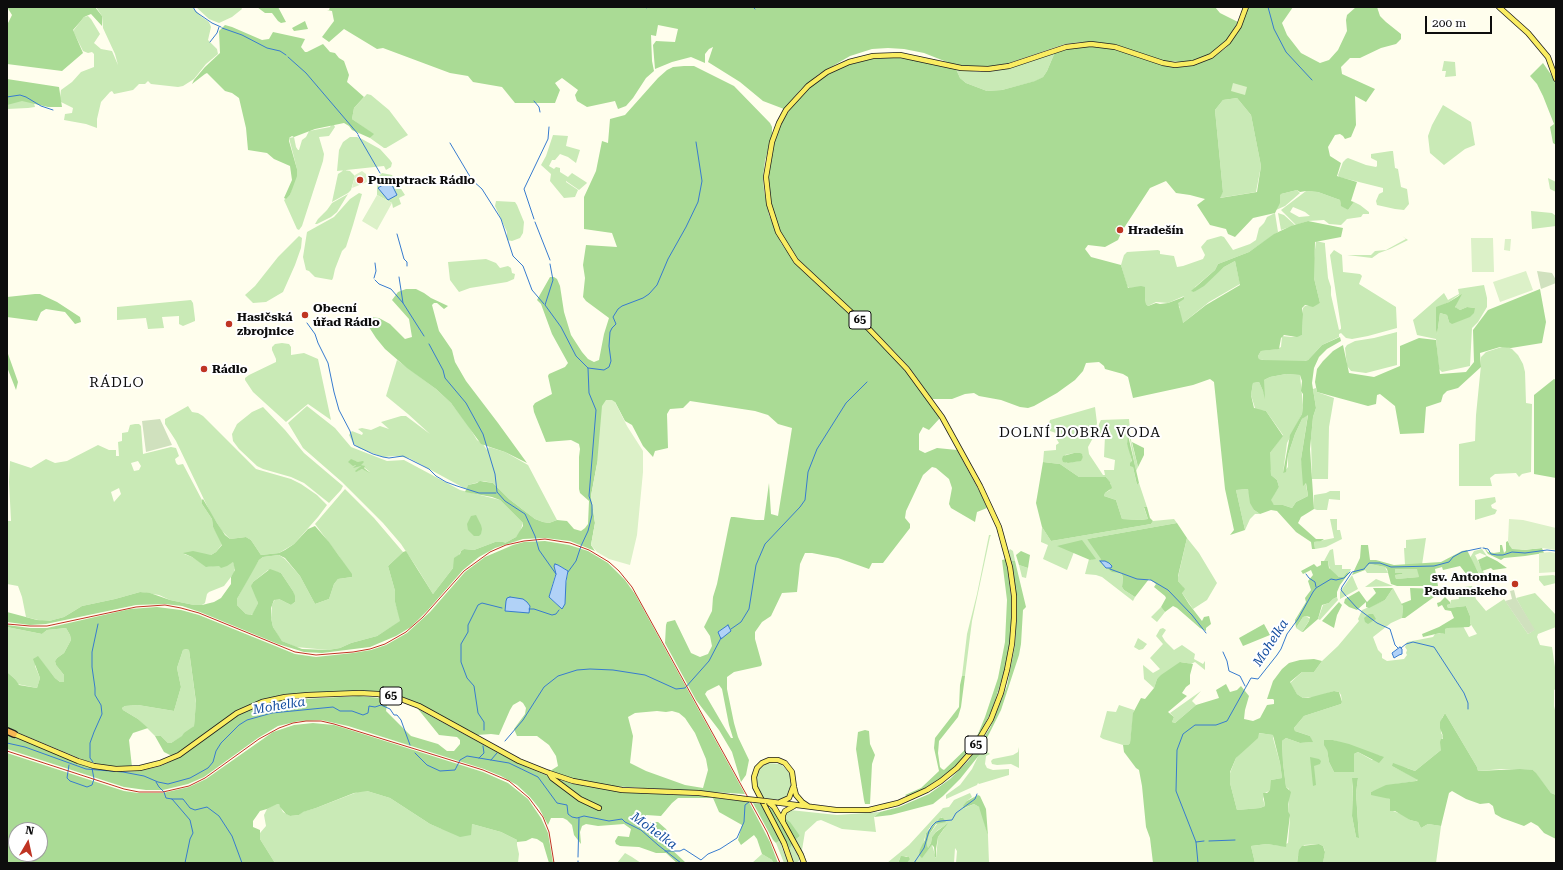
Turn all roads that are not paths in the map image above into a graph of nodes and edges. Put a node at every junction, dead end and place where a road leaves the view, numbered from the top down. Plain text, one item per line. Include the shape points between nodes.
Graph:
1 (1246, 7) edge
2 (1499, 7) edge
3 (1556, 79) edge
4 (7, 731) edge
5 (14, 734) joint
6 (549, 774) junction
7 (793, 783) junction
8 (765, 801) junction
9 (777, 803) junction
10 (801, 806) junction
11 (599, 808) dead end
12 (814, 808) junction
13 (784, 824) junction
14 (791, 862) edge
15 (803, 862) edge

1 - 12 main road, 65 via 1239,26 1218,52 1208,58 1180,65 1155,61 1111,46 1091,44 1066,47 1009,66 988,69 961,68 900,55 866,57 841,65 813,81 790,104 779,123 770,149 766,177 768,204 778,232 796,260 907,369 942,417 998,524 1008,558 1014,596 1013,640 1004,684 985,730 962,763 932,787 890,806 857,810
2 - 3 main road via 1528,33 1548,57
4 - 5 highway, 65
5 - 6 main road, 65 via 86,764 132,769 156,765 179,755 237,713 262,702 292,697 372,694 398,698 419,706 519,761
6 - 8 main road, 65, bridge via 610,788 699,793
6 - 11 main road via 580,799
7 - 9 main road via 789,798
7 - 12 main road via 800,800
7 - 14 main road via 793,775 788,766 776,760 762,763 754,777 757,793 784,843
8 - 9 main road, 65
8 - 13 main road via 774,807
9 - 10 main road, 65
10 - 12 main road, 65
10 - 13 main road via 786,810 783,815
13 - 15 main road

